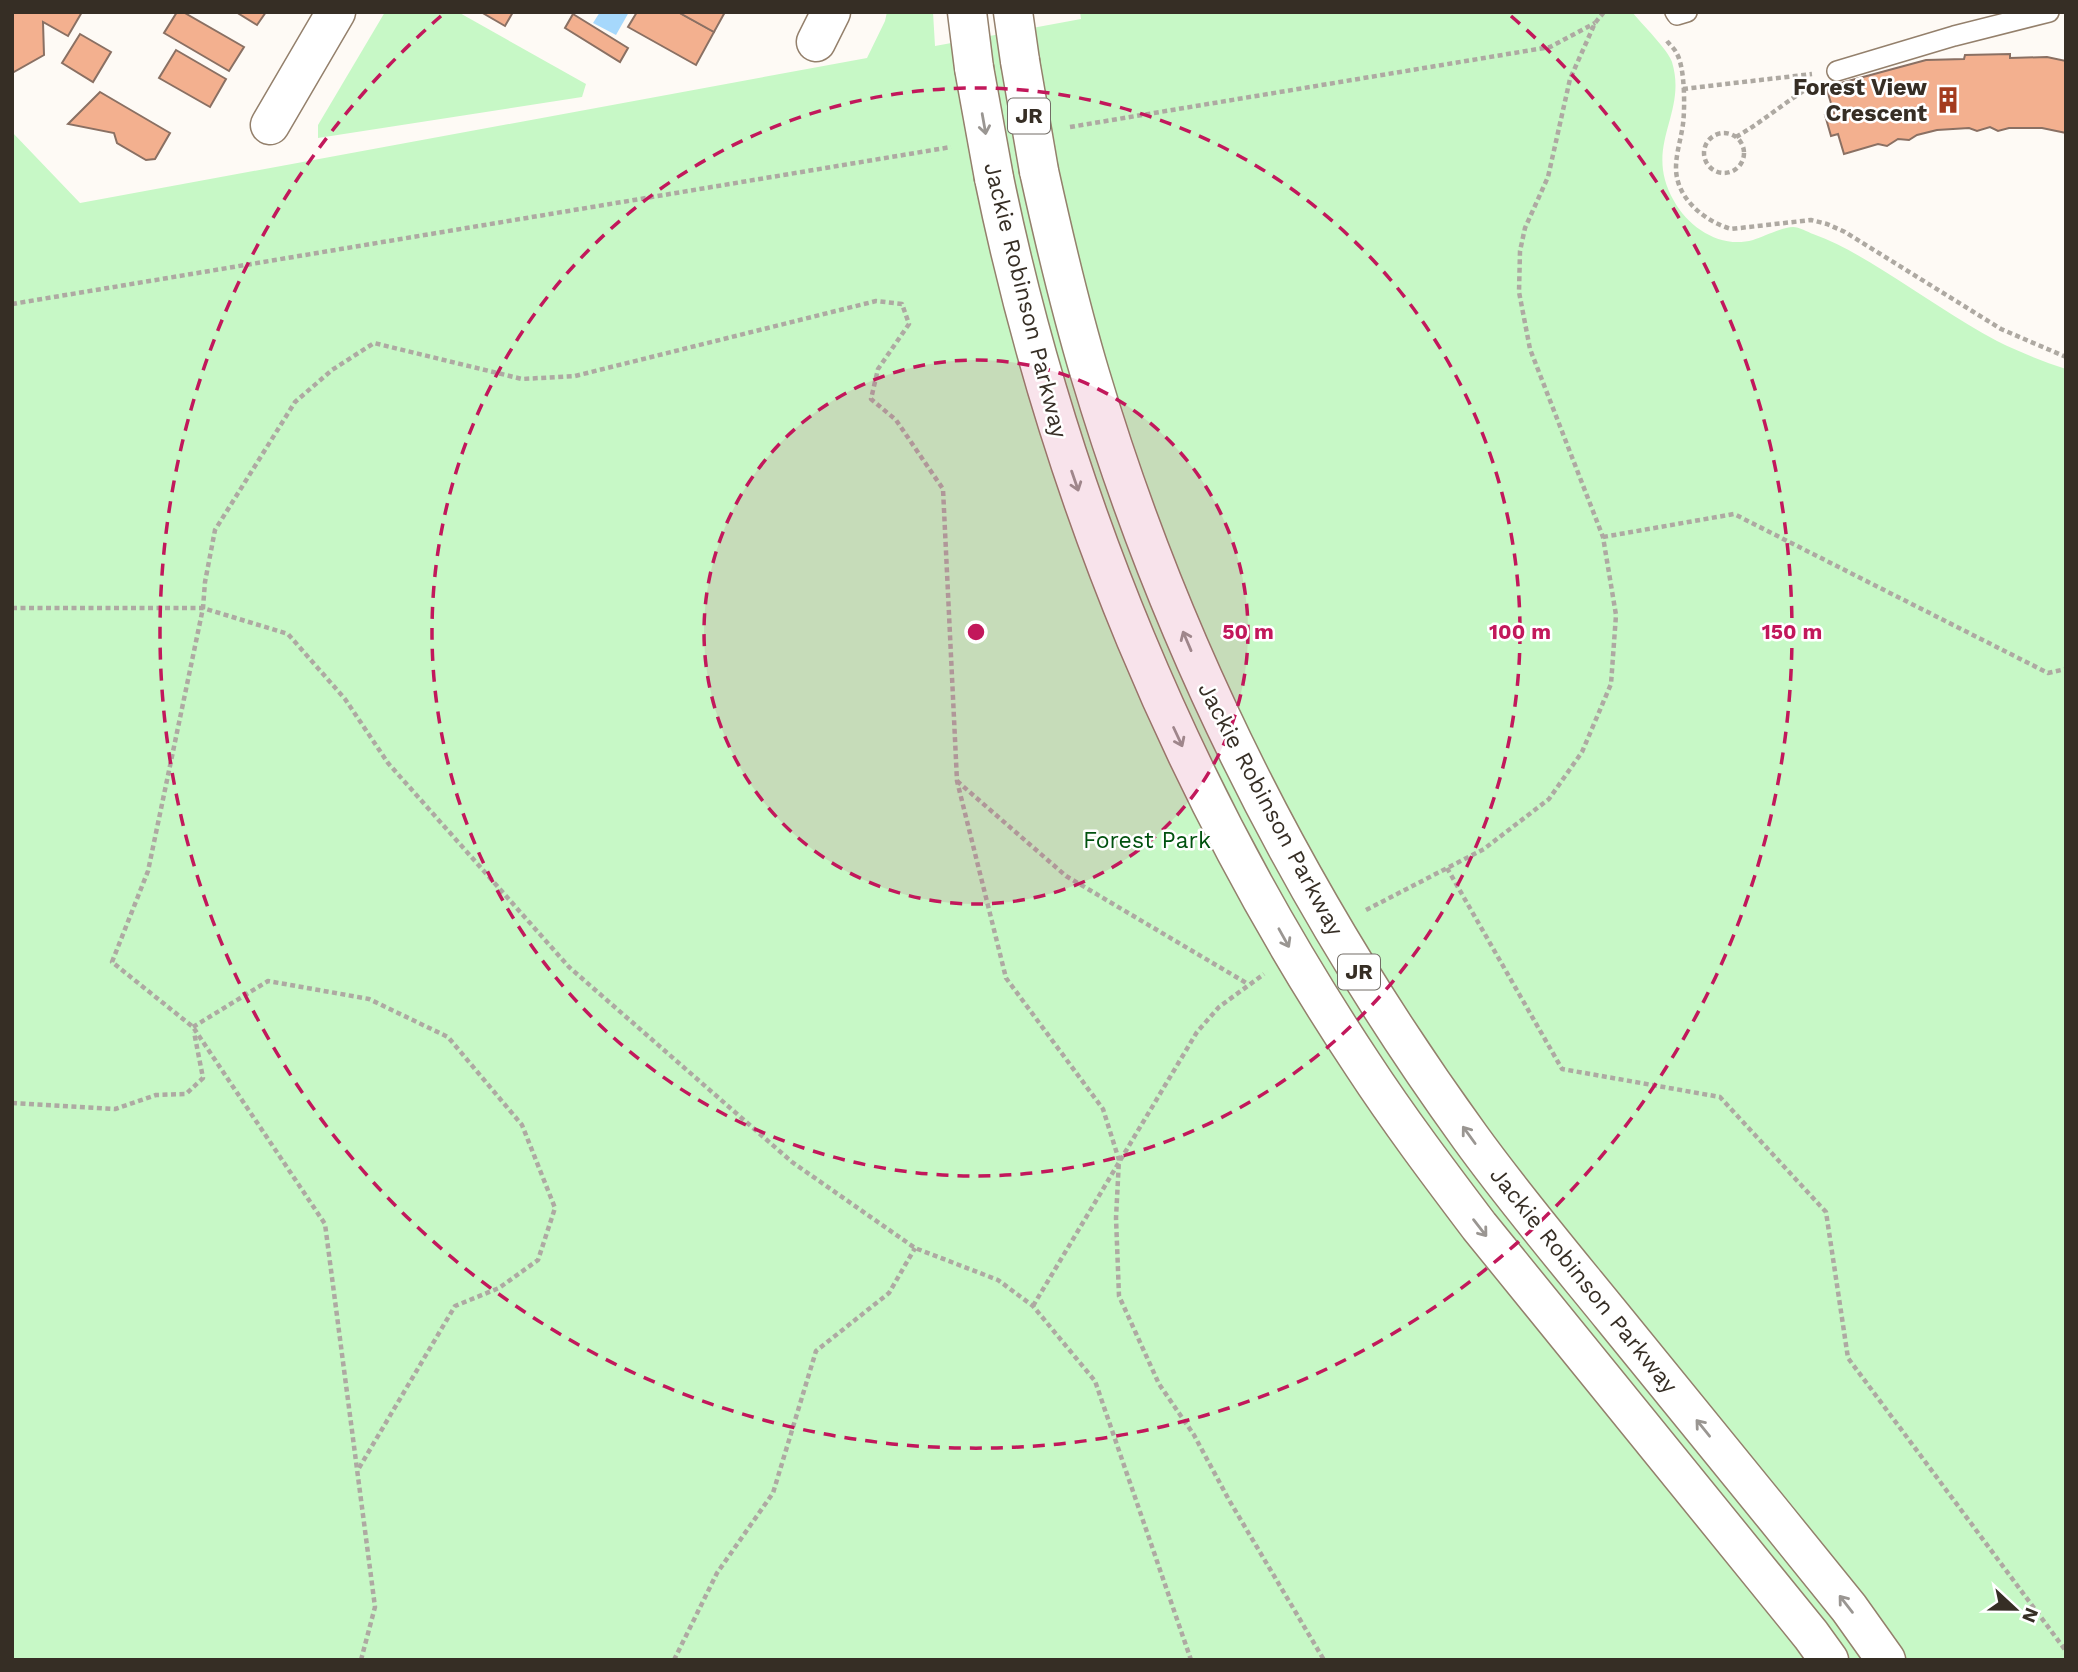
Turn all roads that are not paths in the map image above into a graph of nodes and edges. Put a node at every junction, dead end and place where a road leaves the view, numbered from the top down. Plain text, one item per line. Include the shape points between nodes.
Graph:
1 (336, 12) edge
2 (967, 12) edge
3 (1013, 12) edge
4 (1675, 12) edge
5 (1687, 12) edge
6 (2049, 12) edge
7 (1837, 71) road end
8 (270, 125) dead end
9 (1829, 1660) edge
10 (1886, 1660) edge

1 - 8 main road
2 -> 9 main road, Jackie Robinson Parkway / JR, bridge via 994,178 1033,346 1059,433 1122,608 1198,777 1292,952 1439,1174
10 -> 3 main road, Jackie Robinson Parkway / JR, bridge via 1472,1140 1326,919 1233,743 1154,561 1089,372 1059,257 1039,171
4 - 5 lane
6 - 7 lane

